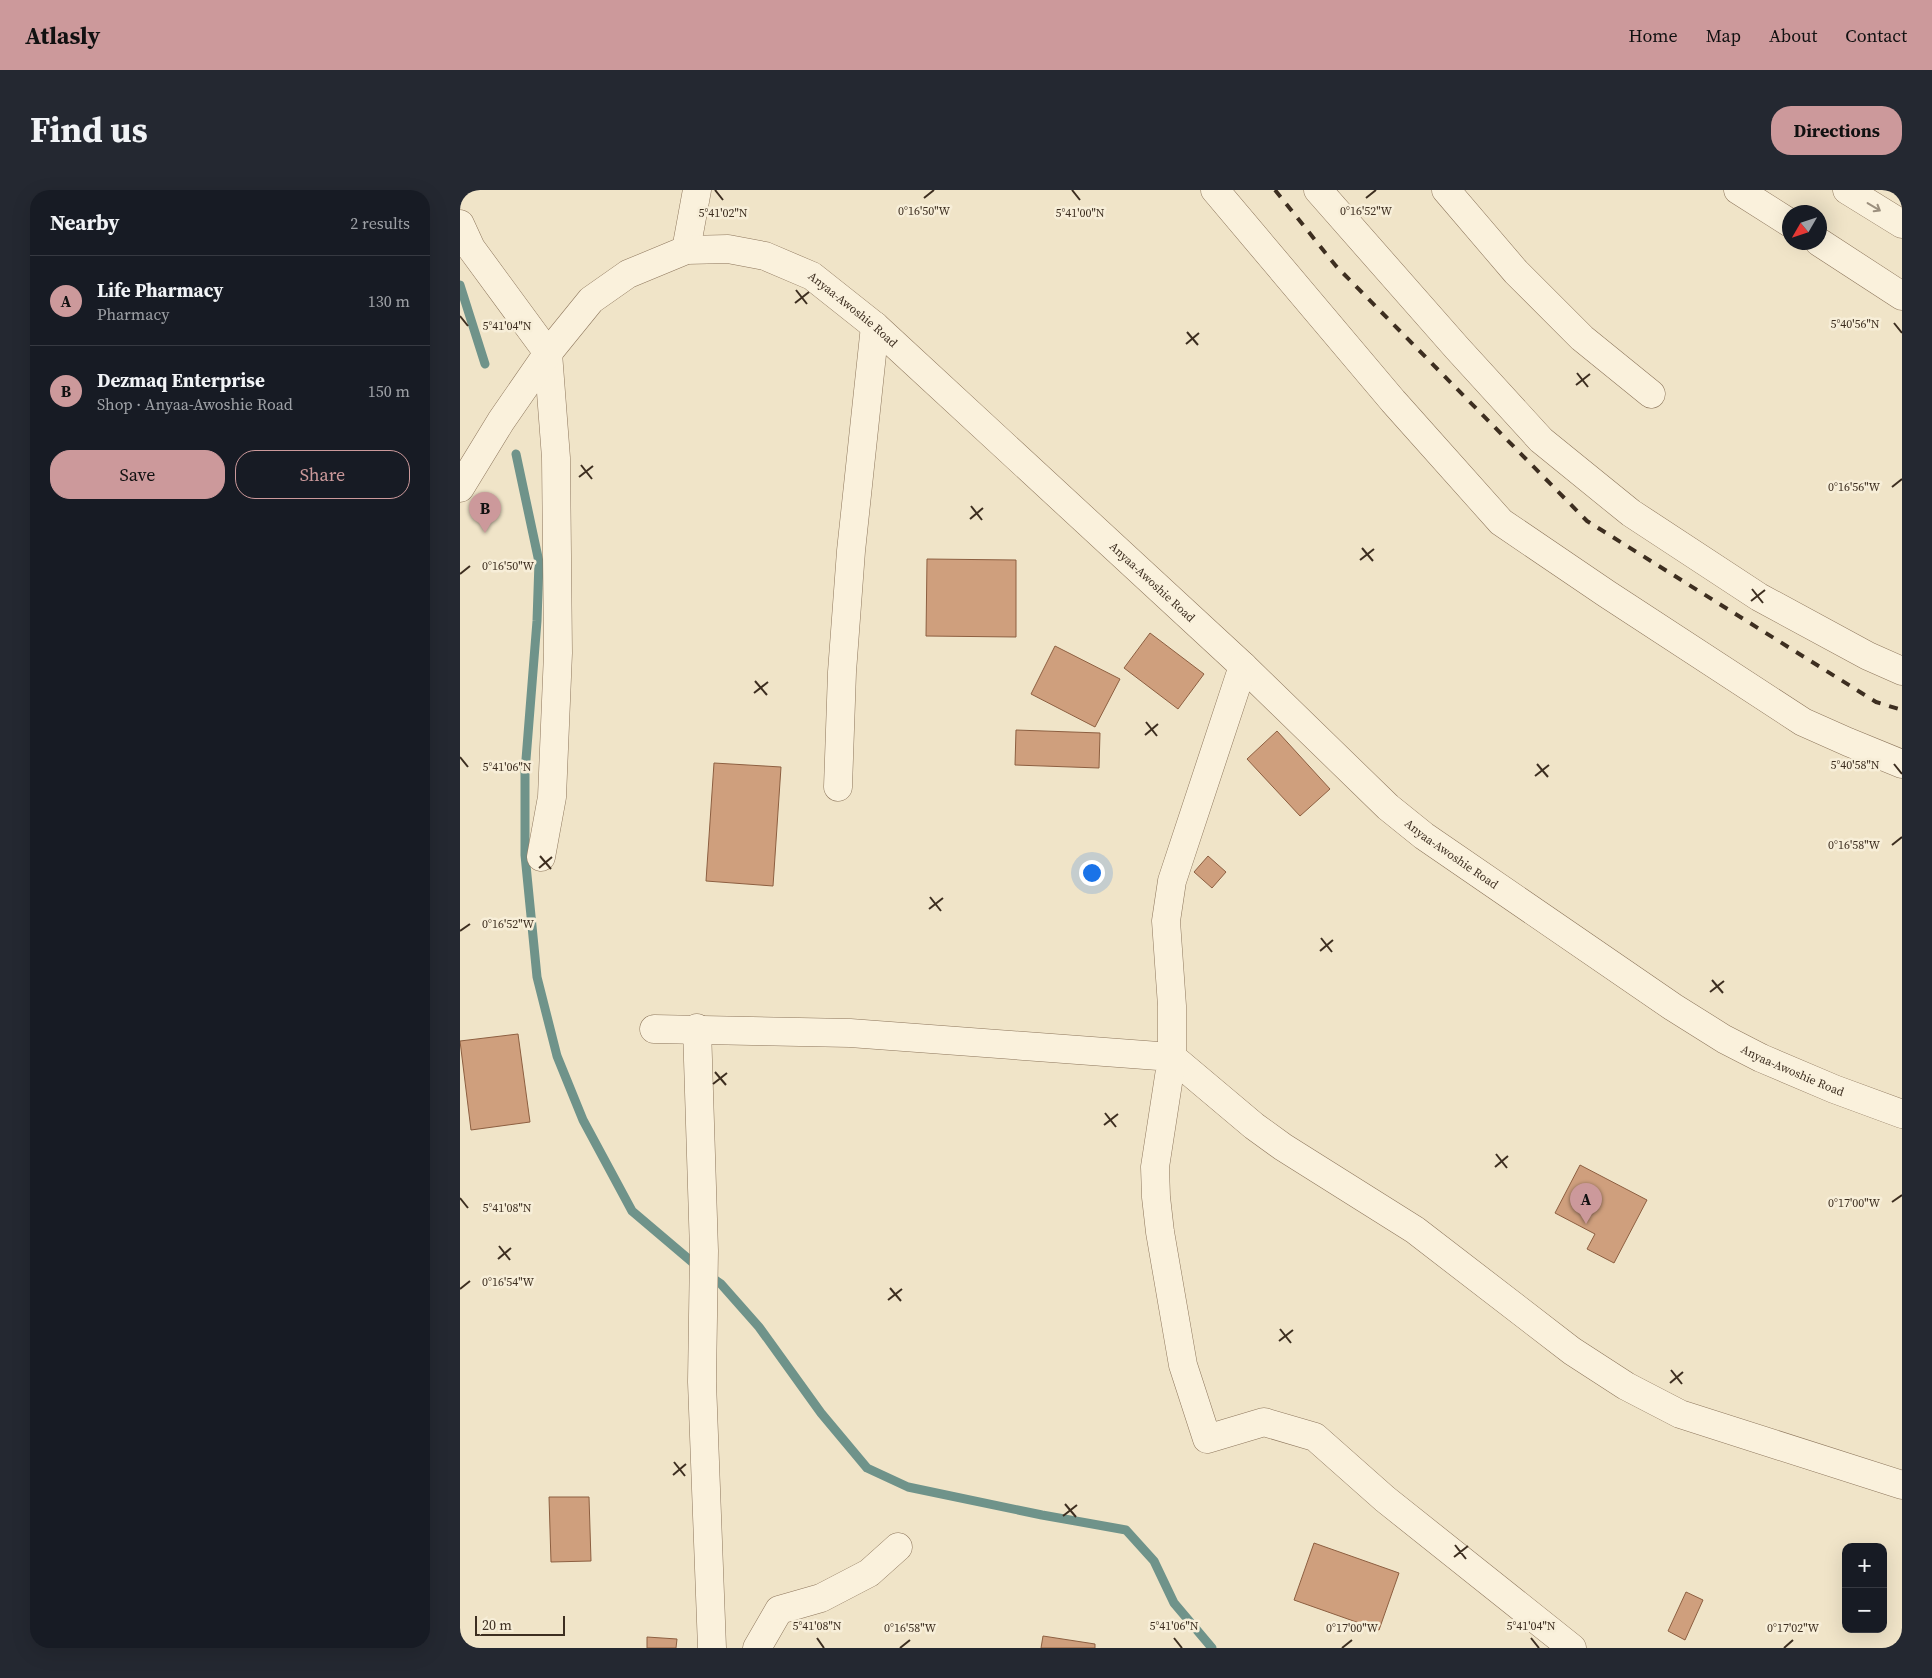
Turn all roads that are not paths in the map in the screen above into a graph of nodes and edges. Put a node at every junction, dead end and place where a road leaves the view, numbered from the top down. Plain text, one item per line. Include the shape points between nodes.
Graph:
1 (697, 190) edge
2 (1214, 190) edge
3 (1318, 190) edge
4 (1446, 190) edge
5 (1738, 190) edge
6 (1847, 190) edge
7 (1782, 218) edge
8 (460, 224) edge
9 (1902, 224) edge
10 (1827, 247) edge
11 (686, 250) junction
12 (1902, 296) edge
13 (875, 326) junction
14 (548, 353) junction
15 (1651, 394) dead end
16 (463, 474) edge
17 (1243, 666) junction
18 (1902, 671) edge
19 (1902, 764) edge
20 (838, 787) dead end
21 (541, 857) dead end
22 (697, 1028) junction
23 (654, 1029) dead end
24 (1172, 1057) junction
25 (1902, 1114) edge
26 (1902, 1485) edge
27 (898, 1547) dead end
28 (712, 1648) edge
29 (756, 1648) edge
30 (1572, 1648) edge

1 - 11 street
2 - 19 street via 1393,401 1501,522 1803,722
3 - 18 street via 1542,440 1631,513 1759,597
4 - 15 street via 1516,272 1582,338
5 - 7 street
6 -> 9 street
8 - 14 street via 471,248
10 - 12 street
11 - 13 street, Anyaa-Awoshie Road via 728,249 764,256 812,276
11 - 14 street, Anyaa-Awoshie Road via 628,274 591,300
13 - 17 street, Anyaa-Awoshie Road
13 - 20 street via 851,551
14 - 16 street, Anyaa-Awoshie Road
14 - 21 street via 556,458 558,653 552,797
17 - 24 street via 1172,881 1166,921
17 - 25 street, Anyaa-Awoshie Road via 1388,807 1424,836 1673,1007 1761,1058
22 - 23 street
22 - 24 street via 850,1032
22 - 28 street via 704,1251 702,1382
24 - 26 street via 1254,1126 1415,1230 1572,1351 1626,1386 1680,1414
24 - 30 street via 1155,1167 1156,1197 1183,1365 1207,1439 1264,1422 1315,1437 1385,1500
27 - 29 street via 868,1573 821,1598 779,1610

